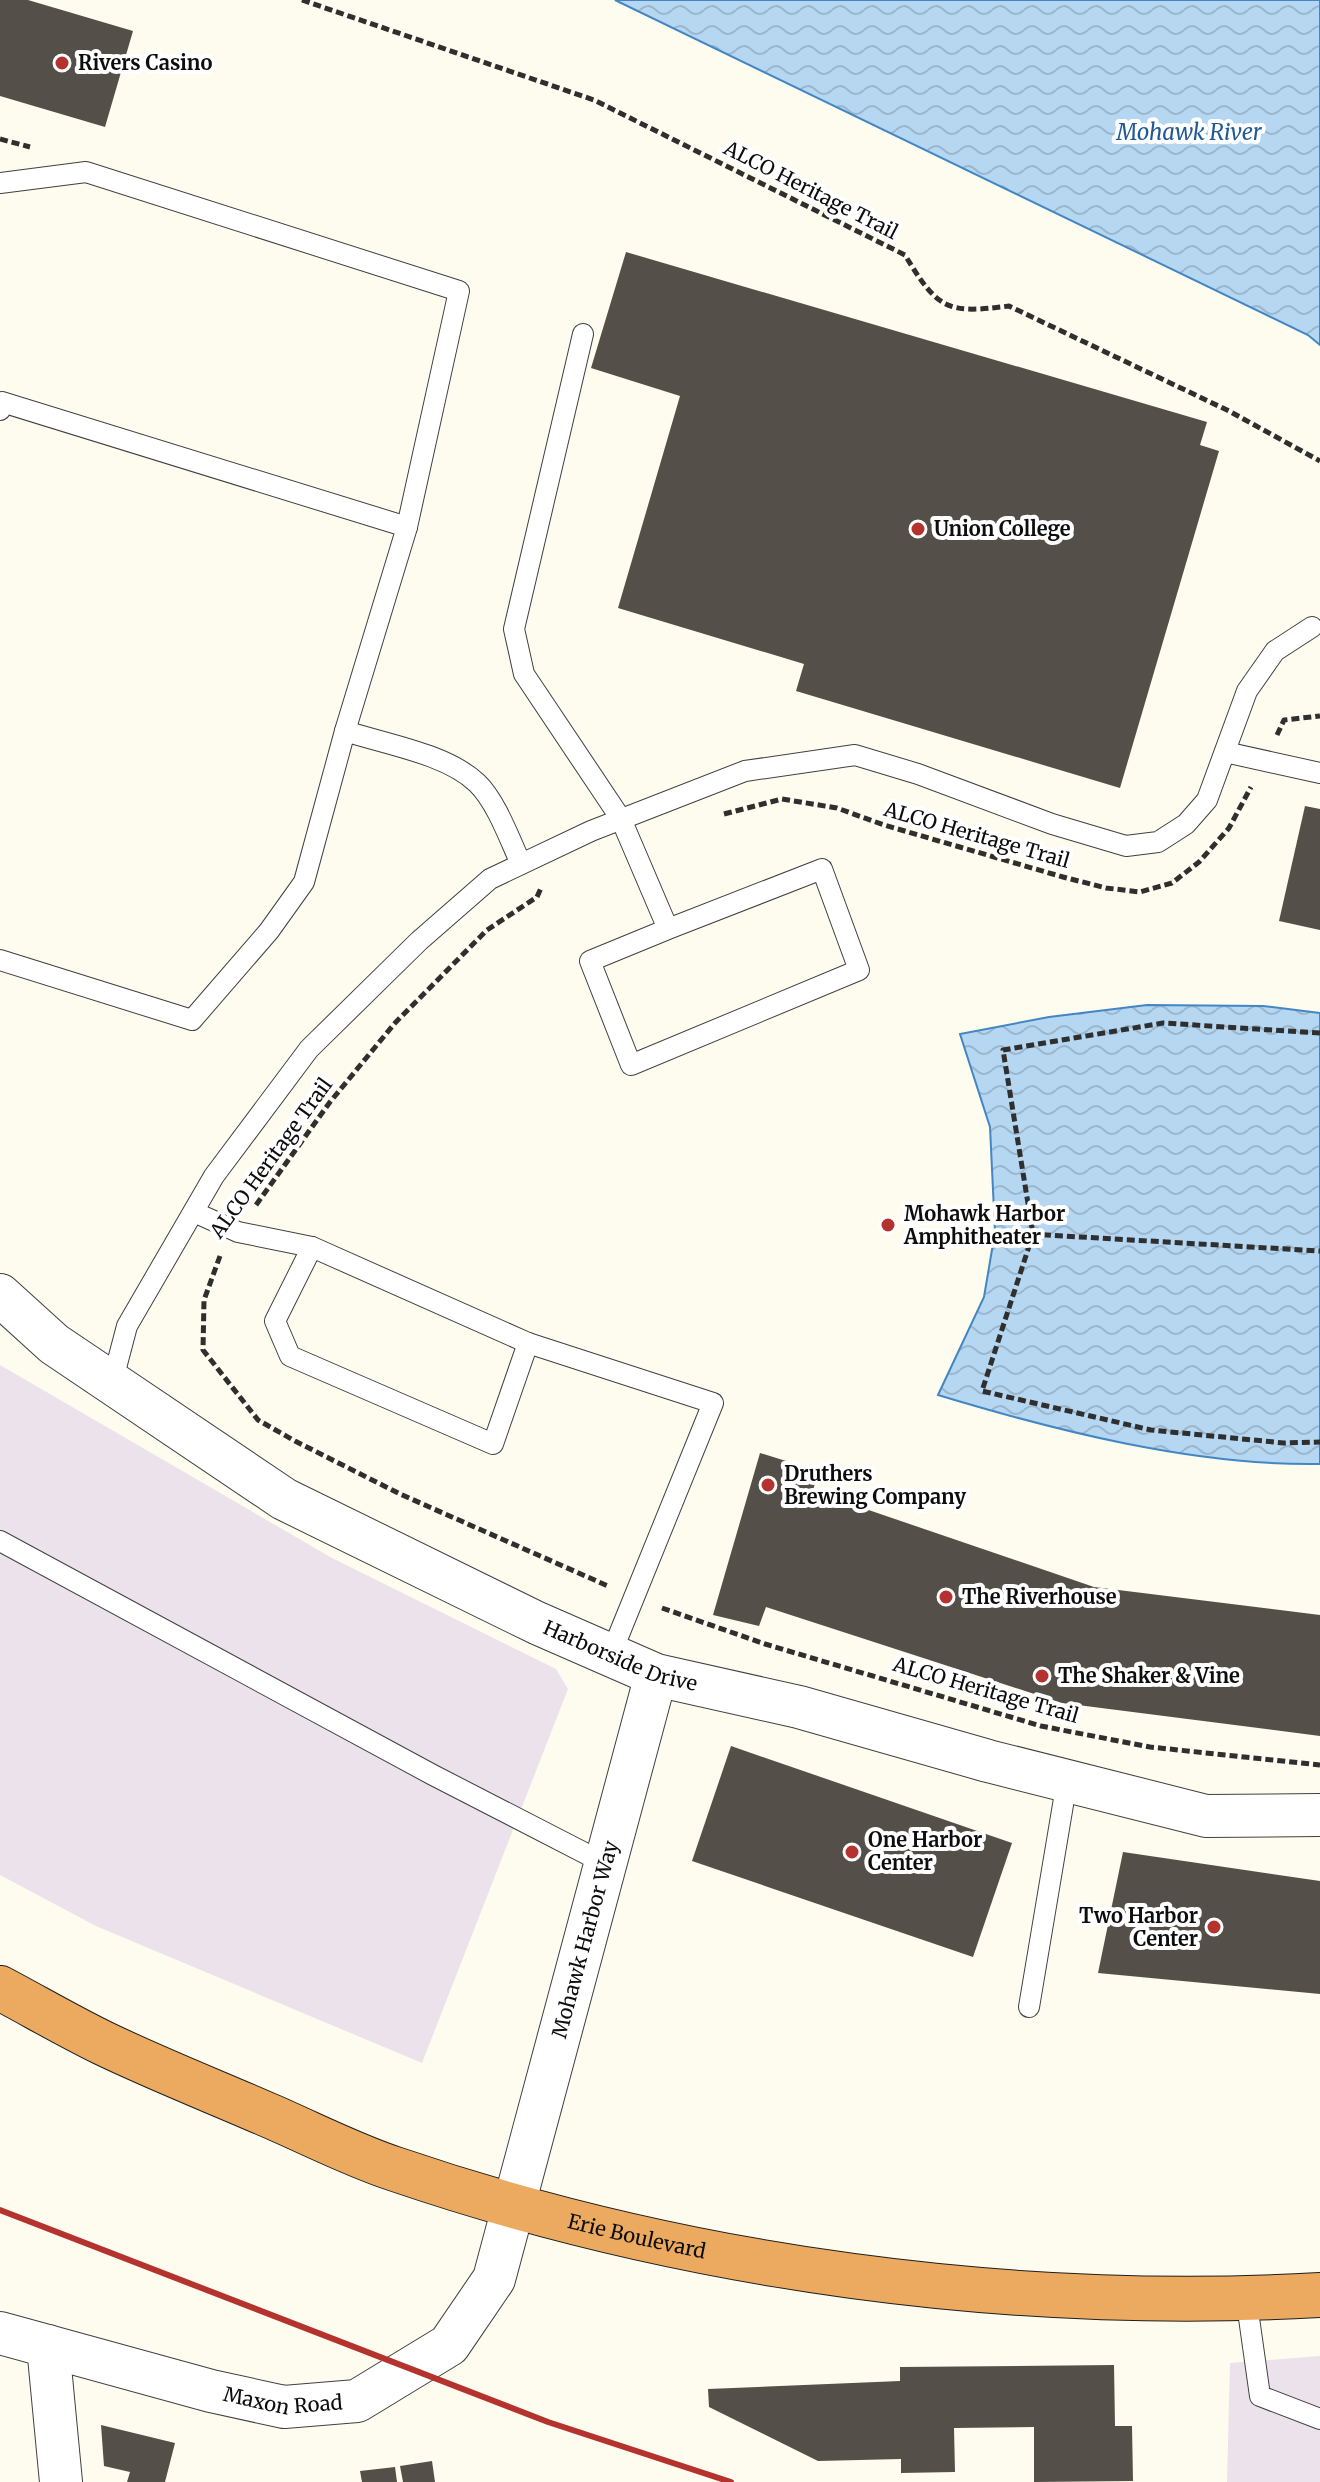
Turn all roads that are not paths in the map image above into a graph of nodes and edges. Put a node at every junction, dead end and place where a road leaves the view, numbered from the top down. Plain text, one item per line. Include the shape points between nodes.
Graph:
1 (0, 183) edge
2 (583, 334) dead end
3 (0, 410) edge
4 (407, 527) junction
5 (1312, 627) dead end
6 (345, 731) junction
7 (1225, 752) junction
8 (1320, 773) edge
9 (621, 819) junction
10 (521, 864) junction
11 (668, 929) junction
12 (0, 960) edge
13 (194, 1212) junction
14 (312, 1247) junction
15 (0, 1295) edge
16 (528, 1343) junction
17 (112, 1383) junction
18 (0, 1541) edge
19 (611, 1654) junction
20 (656, 1675) junction
21 (1067, 1781) junction
22 (1320, 1815) edge
23 (604, 1863) junction
24 (0, 1988) edge
25 (1029, 2007) dead end
26 (515, 2205) junction
27 (1320, 2295) edge
28 (1246, 2297) junction
29 (0, 2333) edge
30 (48, 2346) junction
31 (1320, 2419) edge
32 (61, 2482) edge

1 - 4 lane via 86,172 459,291
2 - 9 lane via 514,629 524,674
3 - 4 lane via 2,402
4 - 6 lane
5 - 7 lane via 1275,651 1247,691
6 - 10 lane via 448,763 478,784
6 - 12 lane via 304,882 192,1020
7 - 8 lane
7 - 9 lane via 1207,800 1186,824 1158,842 1136,845 1052,824 855,755 745,771
9 - 10 lane
9 - 11 lane
10 - 13 lane via 478,889 309,1049 214,1176
11 - 11 lane via 590,961 631,1065 859,970 822,869
13 - 14 lane via 238,1232
13 - 17 lane via 127,1326
14 - 16 lane
14 - 16 lane via 275,1321 290,1356 493,1444
15 - 17 street, Harborside Drive via 54,1344
16 - 19 lane via 713,1403
17 - 19 street, Harborside Drive via 284,1499
18 - 23 lane
19 - 20 street, Harborside Drive
20 - 21 street, Harborside Drive via 799,1707
20 - 23 street, Mohawk Harbor Way
21 - 22 street, Harborside Drive via 1206,1816
21 - 25 lane
23 - 26 street, Mohawk Harbor Way
24 - 26 highway, Erie Boulevard via 103,2043 392,2168
26 - 28 highway, Erie Boulevard via 668,2244 824,2271 1101,2298
26 - 30 street, Maxon Road via 494,2279 449,2345 357,2401 284,2407
27 - 28 highway, Erie Boulevard
28 - 31 lane via 1260,2396
29 - 30 street, Maxon Road
30 - 32 street

